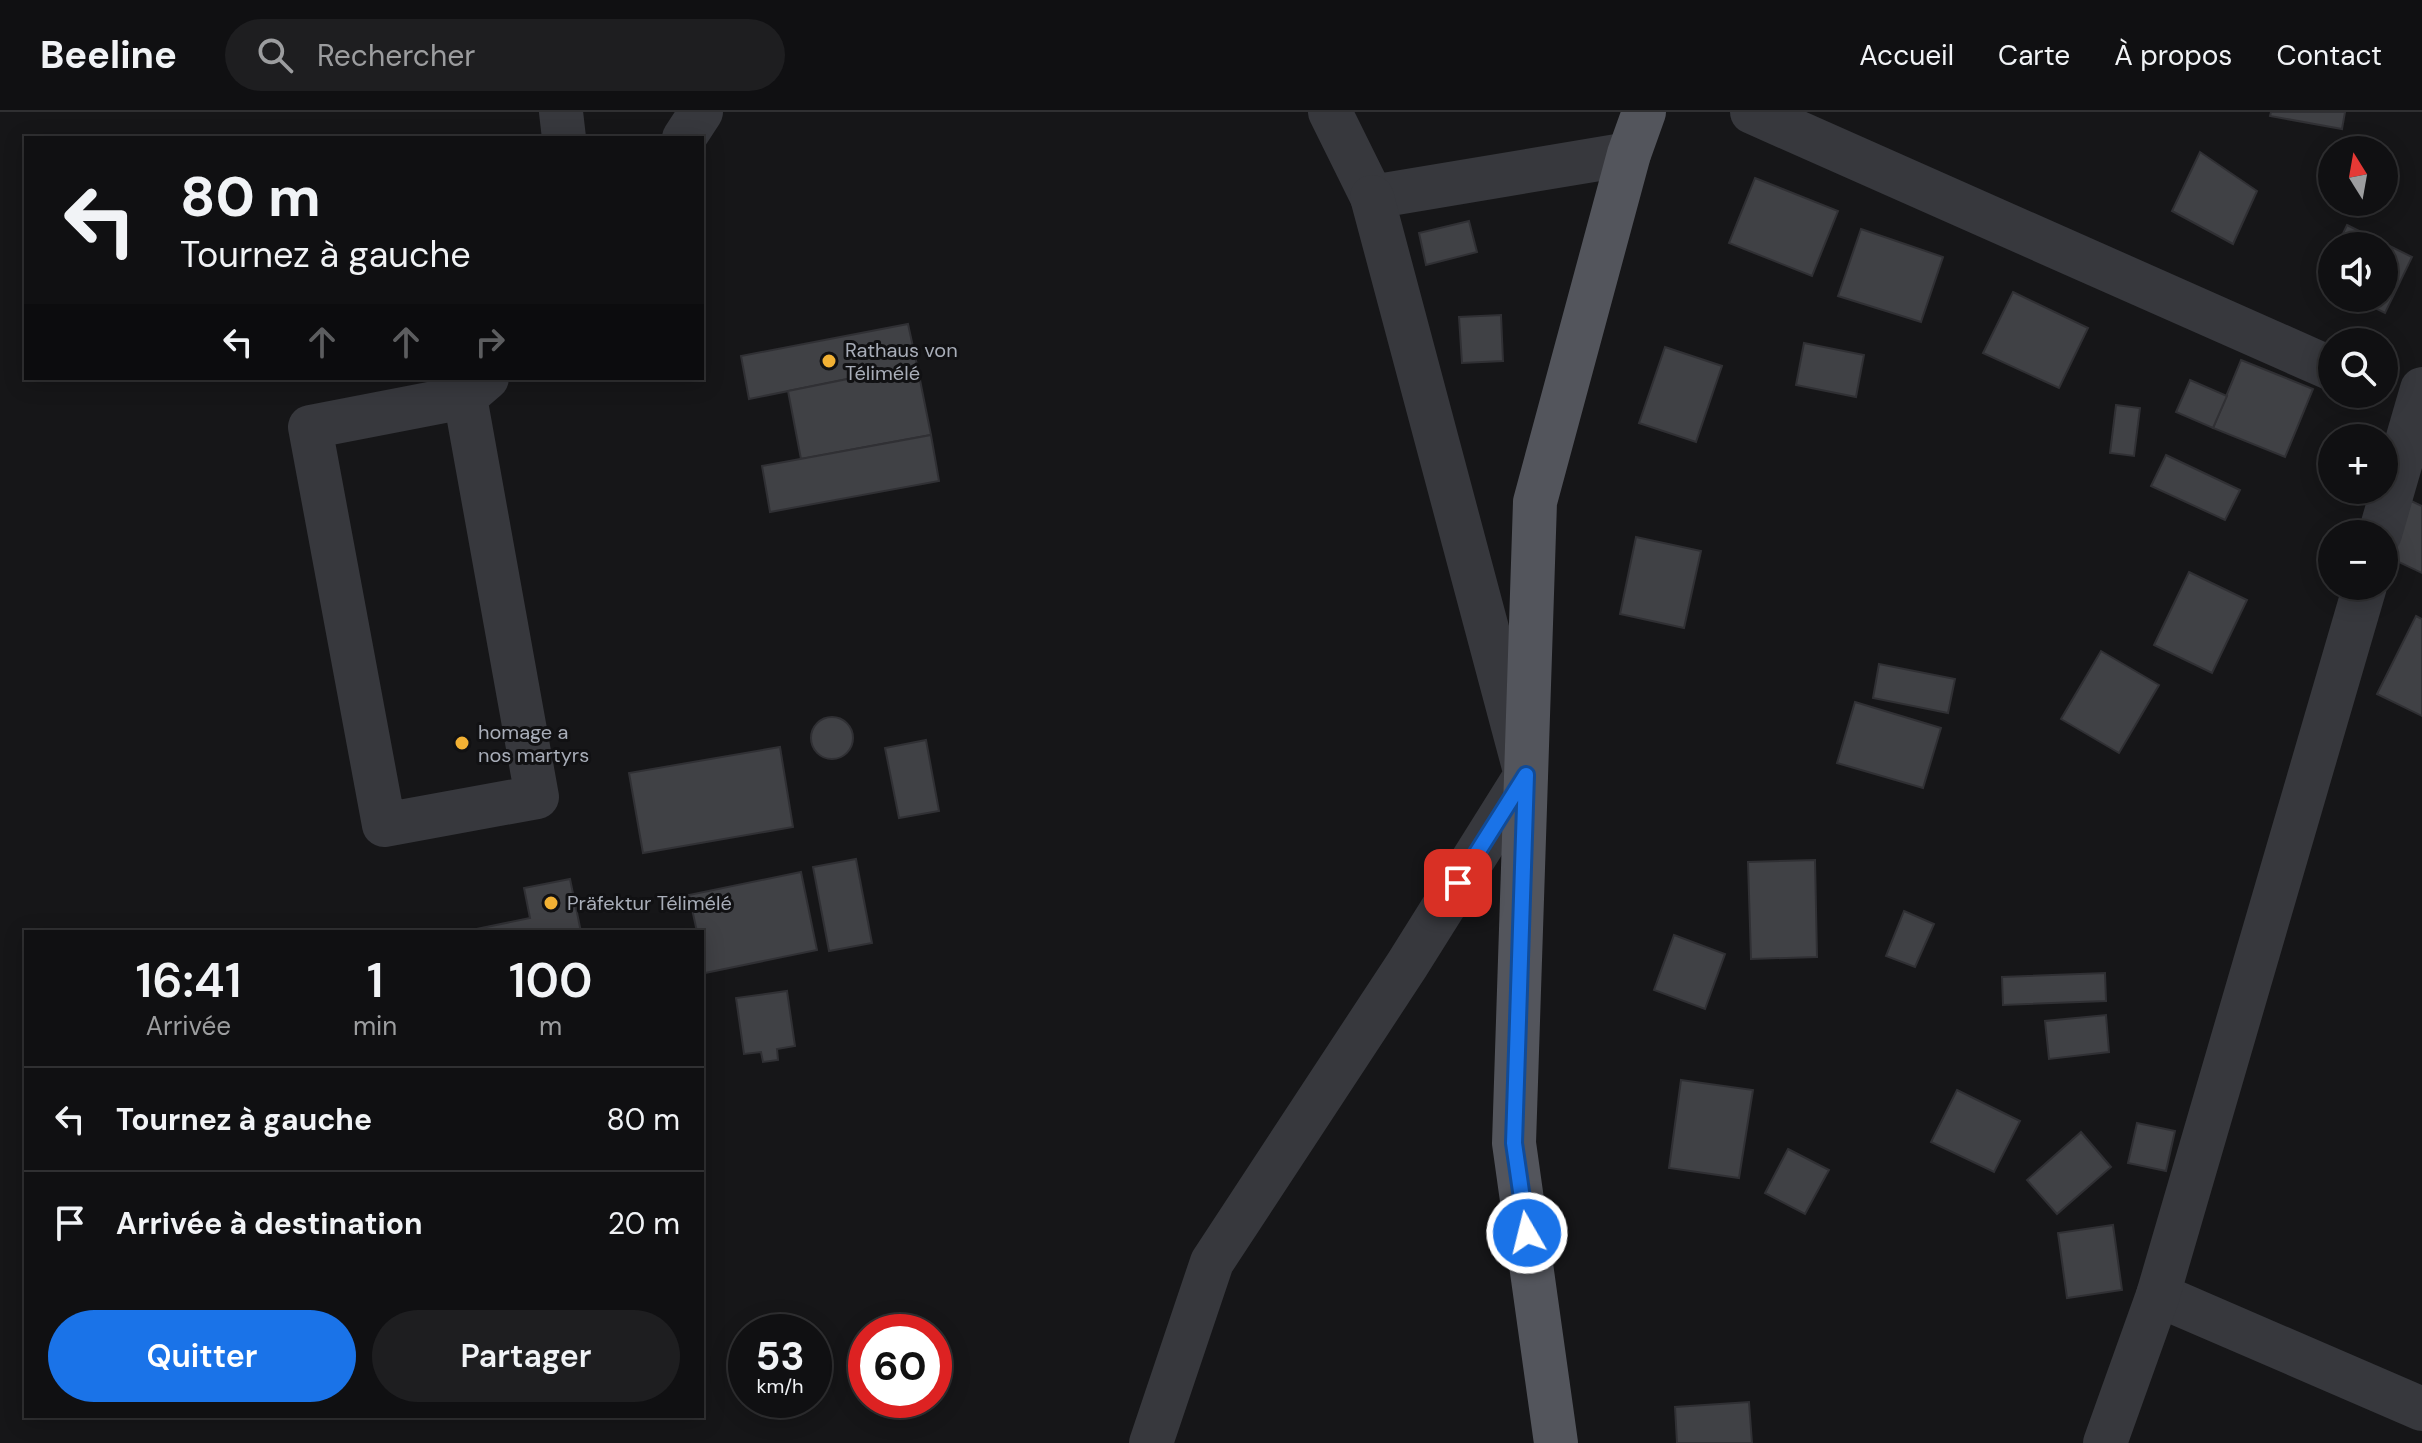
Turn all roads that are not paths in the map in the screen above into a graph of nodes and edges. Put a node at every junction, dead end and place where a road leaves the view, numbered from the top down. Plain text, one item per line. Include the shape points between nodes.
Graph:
1 (561, 112) edge
2 (701, 112) edge
3 (1330, 112) edge
4 (1644, 112) edge
5 (1752, 112) edge
6 (564, 136) edge
7 (685, 136) edge
8 (1629, 154) junction
9 (1372, 197) junction
10 (2318, 363) edge
11 (476, 388) edge
12 (2411, 400) edge
13 (2383, 520) edge
14 (2361, 600) edge
15 (1526, 775) junction
16 (2158, 1295) junction
17 (2422, 1409) edge
18 (1151, 1443) edge
19 (1556, 1443) edge
20 (2105, 1443) edge

1 - 6 street
2 - 7 street
3 - 9 street
4 - 8 main road
5 - 10 street
8 - 9 street
8 - 15 main road via 1535,502
9 - 15 street
11 - 11 street via 537,797 384,825 310,427
12 - 13 street
14 - 16 street
15 - 18 street via 1212,1262
15 - 19 main road via 1514,1143
16 - 17 street
16 - 20 street

